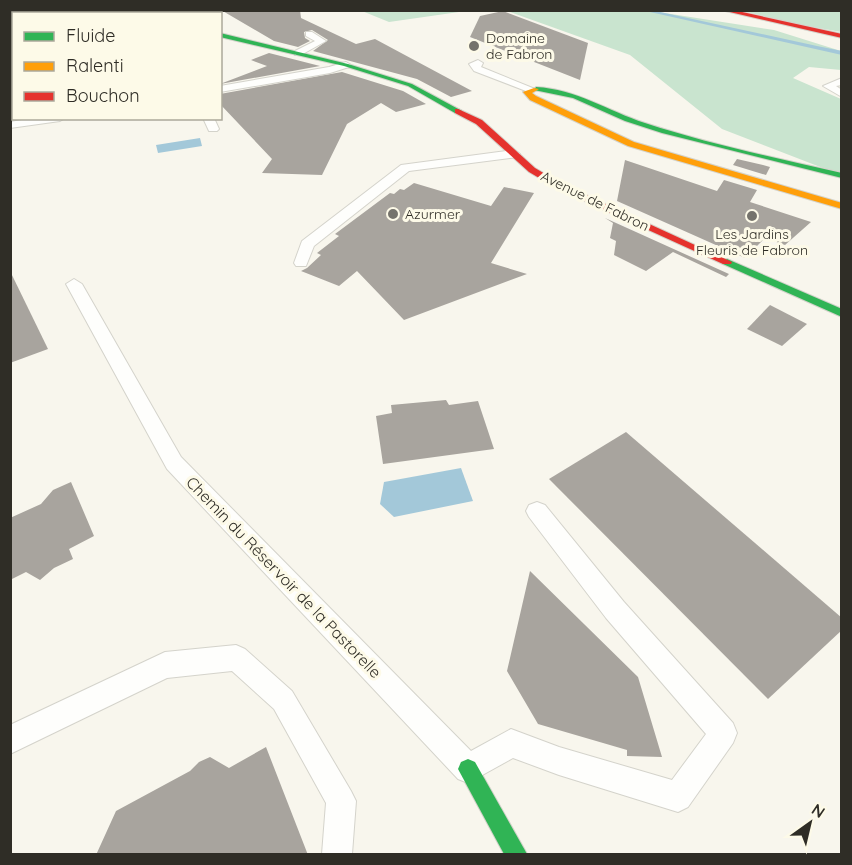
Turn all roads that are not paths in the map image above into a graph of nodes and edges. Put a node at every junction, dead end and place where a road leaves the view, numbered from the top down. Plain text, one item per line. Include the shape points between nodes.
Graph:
1 (102, 10) edge
2 (723, 10) edge
3 (90, 12) edge
4 (309, 34) dead end
5 (222, 35) edge
6 (842, 36) edge
7 (298, 53) junction
8 (478, 63) dead end
9 (346, 65) junction
10 (842, 81) edge
11 (222, 89) edge
12 (530, 89) junction
13 (842, 94) edge
14 (46, 120) edge
15 (10, 125) edge
16 (514, 154) junction
17 (842, 176) edge
18 (842, 206) edge
19 (301, 263) dead end
20 (74, 284) dead end
21 (842, 314) edge
22 (537, 511) dead end
23 (10, 740) edge
24 (468, 769) junction
25 (337, 855) edge
26 (516, 855) edge

1 - 3 lane
2 - 6 street
4 - 7 lane via 322,41
5 - 7 street, Avenue de Fabron
7 - 9 street, Avenue de Fabron
8 - 12 lane via 474,64 477,69
9 - 11 lane
9 - 16 street, Avenue de Fabron via 410,85 448,104 479,122
10 - 13 lane via 828,86
12 - 17 street via 551,89 650,126
12 - 18 street via 527,95 631,144
14 - 15 lane
16 - 19 lane via 405,168 306,244
16 - 21 street, Avenue de Fabron via 559,186
20 - 24 lane, Chemin du Réservoir de la Pastorelle via 174,463
22 - 24 lane via 615,610 723,733 678,797 511,743
23 - 25 lane via 165,665 236,658 283,700 341,801
24 - 26 street, Chemin du Réservoir de la Pastorelle

